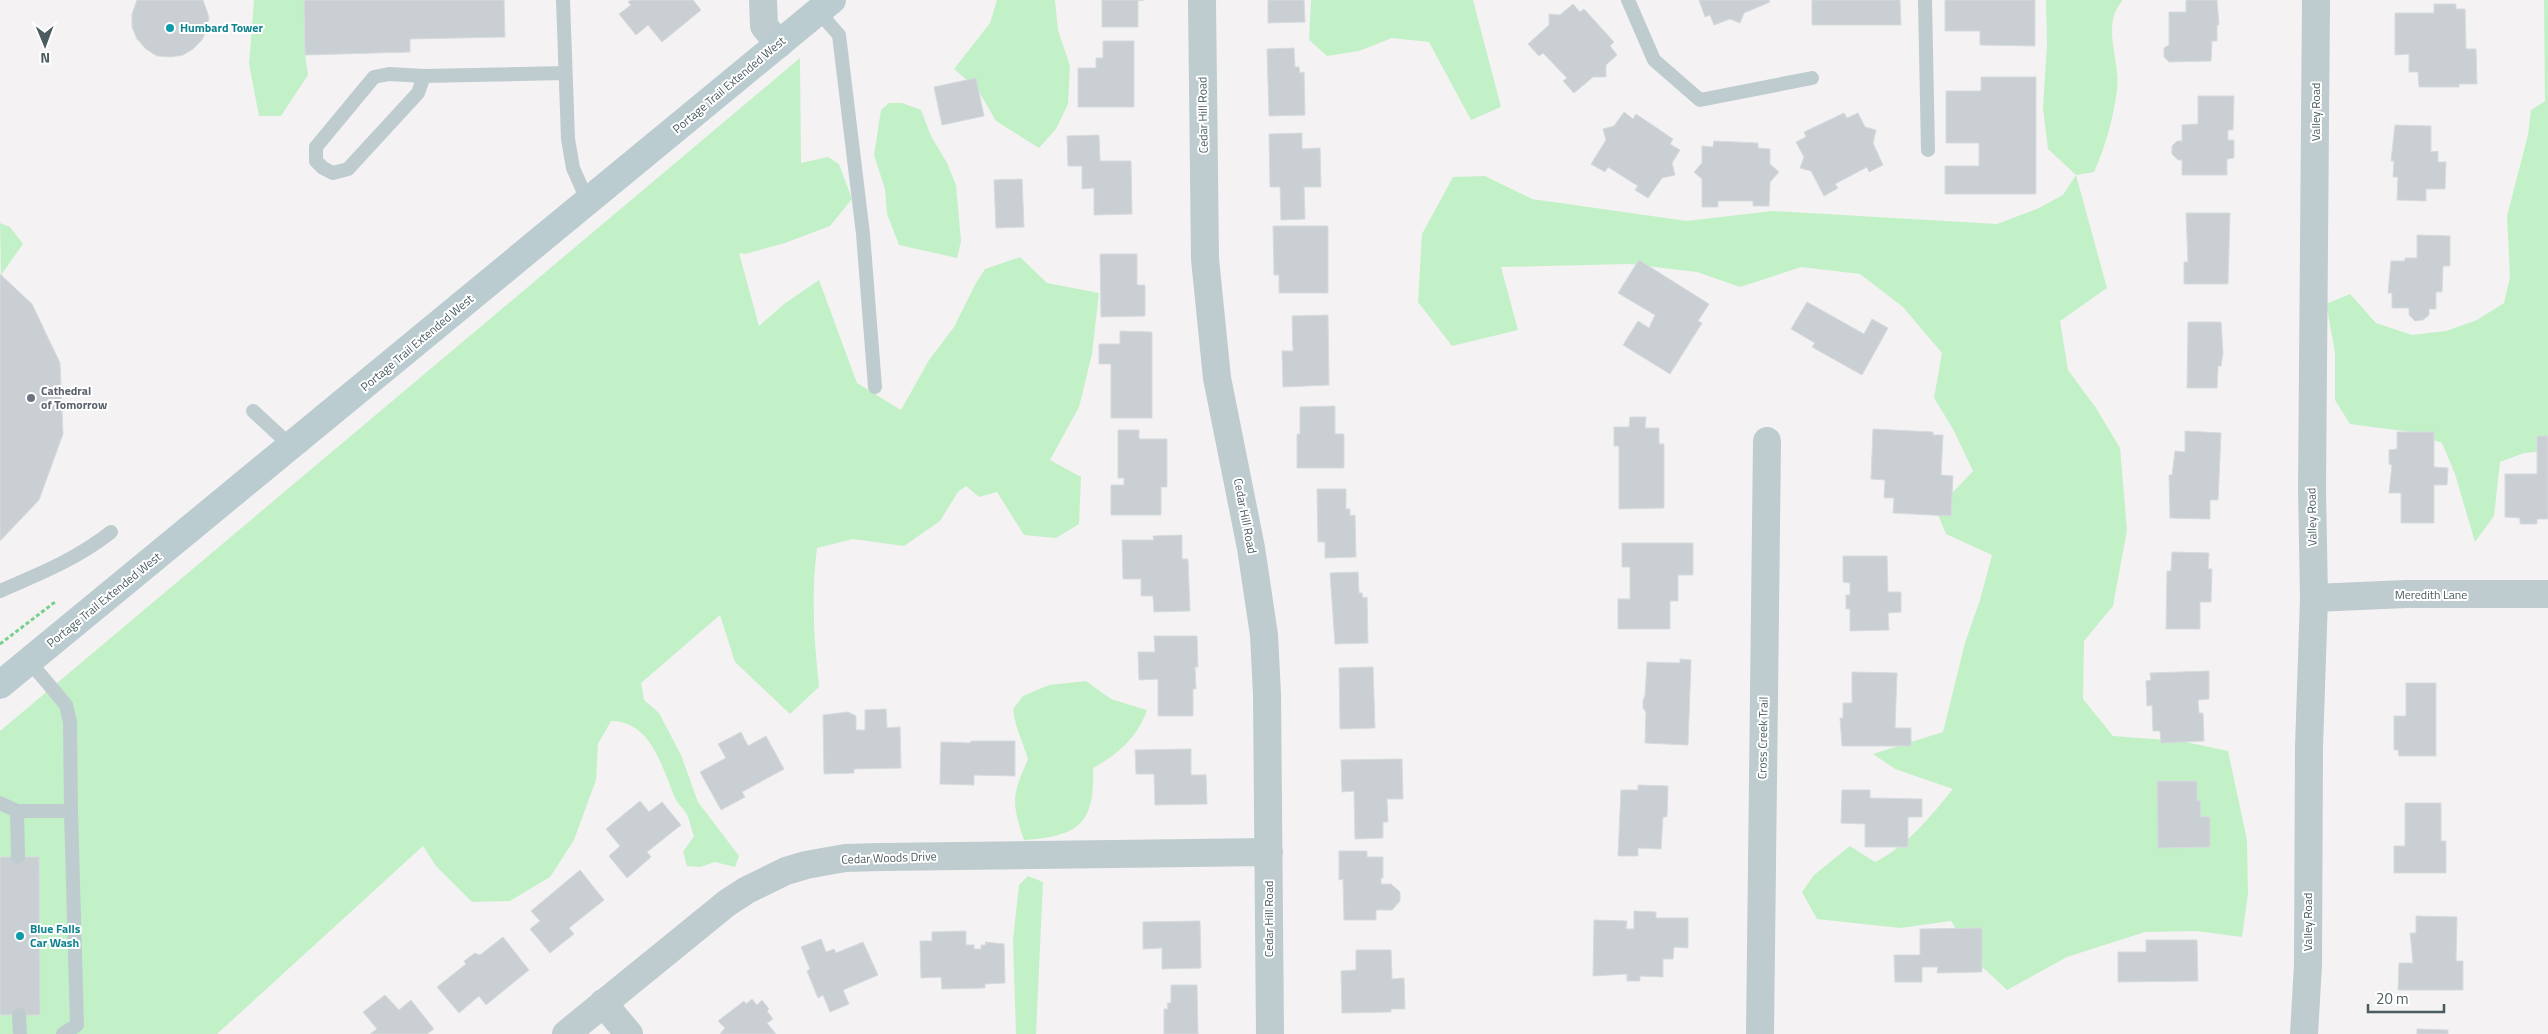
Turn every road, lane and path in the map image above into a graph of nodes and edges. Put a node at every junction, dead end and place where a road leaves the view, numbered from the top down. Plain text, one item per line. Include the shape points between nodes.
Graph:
1 (563, 0) edge
2 (763, 0) edge
3 (1202, 0) edge
4 (1628, 0) edge
5 (1925, 0) edge
6 (2316, 0) edge
7 (825, 6) edge
8 (779, 44) junction
9 (565, 73) junction
10 (424, 76) junction
11 (1812, 78) dead end
12 (1928, 150) dead end
13 (588, 202) junction
14 (875, 387) dead end
15 (253, 411) dead end
16 (1766, 441) dead end
17 (291, 446) junction
18 (110, 532) dead end
19 (0, 591) edge
20 (2548, 594) edge
21 (2314, 598) junction
22 (29, 661) junction
23 (0, 685) edge
24 (0, 803) edge
25 (71, 811) junction
26 (17, 812) junction
27 (1269, 852) junction
28 (18, 857) dead end
29 (603, 1003) junction
30 (19, 1015) dead end
31 (20, 1034) edge
32 (63, 1034) edge
33 (566, 1034) edge
34 (629, 1034) edge
35 (1270, 1034) edge
36 (1760, 1034) edge
37 (2304, 1034) edge

1 - 9 lane
2 - 8 street via 764,26
3 - 27 street, Cedar Hill Road via 1205,260 1217,378 1250,536 1264,635 1268,694
4 - 11 lane via 1654,60 1700,100
5 - 12 lane
6 - 21 street, Valley Road
7 - 8 main road, Portage Trail Extended West
7 - 14 lane via 839,35 863,234
8 - 13 main road, Portage Trail Extended West
9 - 10 lane
9 - 13 lane via 568,139 573,168
10 - 10 lane via 389,74 374,77 316,146 316,160 333,173 348,169 418,93
13 - 17 main road, Portage Trail Extended West
15 - 17 lane
16 - 36 street, Cross Creek Trail
17 - 22 main road, Portage Trail Extended West
18 - 19 lane via 67,562
20 - 21 street, Meredith Lane
21 - 37 street, Valley Road
22 - 23 main road, Portage Trail Extended West
22 - 25 lane via 66,705 70,722
24 - 26 lane
25 - 26 lane
25 - 32 lane via 76,1025
26 - 28 lane
27 - 29 street, Cedar Woods Drive via 881,856 806,865 766,879 727,903
27 - 35 street, Cedar Hill Road
29 - 33 street, Cedar Woods Drive
29 - 34 street
30 - 31 lane

